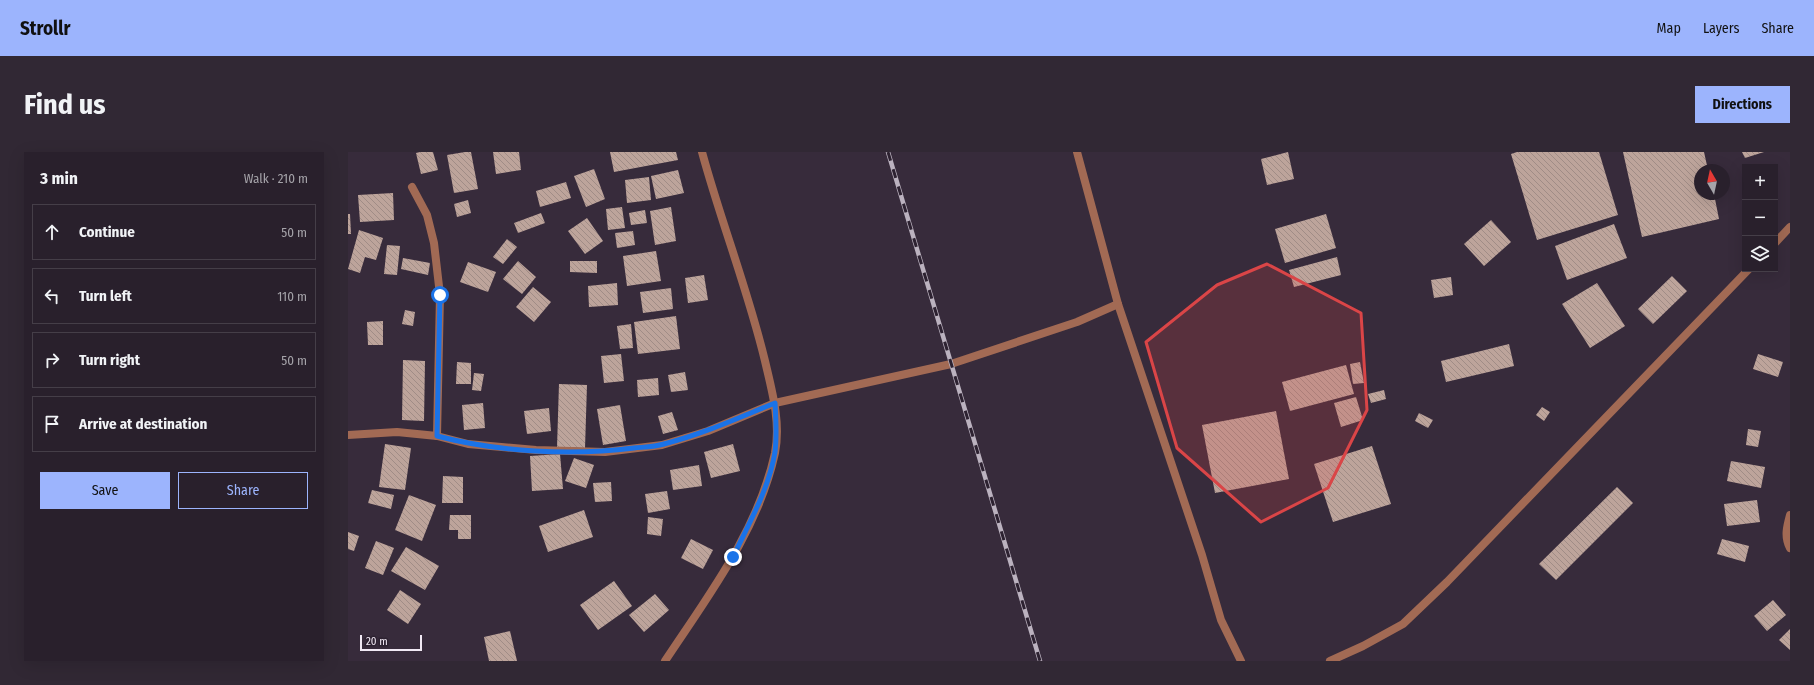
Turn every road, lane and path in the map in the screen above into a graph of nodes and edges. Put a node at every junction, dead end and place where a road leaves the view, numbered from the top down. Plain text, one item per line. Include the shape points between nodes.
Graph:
1 (702, 152) edge
2 (1077, 152) edge
3 (412, 187) dead end
4 (1790, 228) edge
5 (1778, 240) edge
6 (1746, 272) edge
7 (1118, 304) junction
8 (775, 403) junction
9 (348, 435) edge
10 (437, 436) junction
11 (1790, 515) edge
12 (1790, 548) edge
13 (665, 661) edge
14 (1241, 661) edge
15 (1330, 661) edge

1 - 8 street via 755,318
2 - 7 street
3 - 10 street via 427,215 434,243 440,295
4 - 5 street
6 - 15 street via 1447,582 1403,624
7 - 8 street via 1077,322 951,364
7 - 14 street via 1202,555 1221,620
8 - 10 street via 708,431 662,445 605,452 536,450 468,444
8 - 13 street via 775,452 765,490 733,557
9 - 10 street via 397,432
11 - 12 street via 1786,527 1787,543

